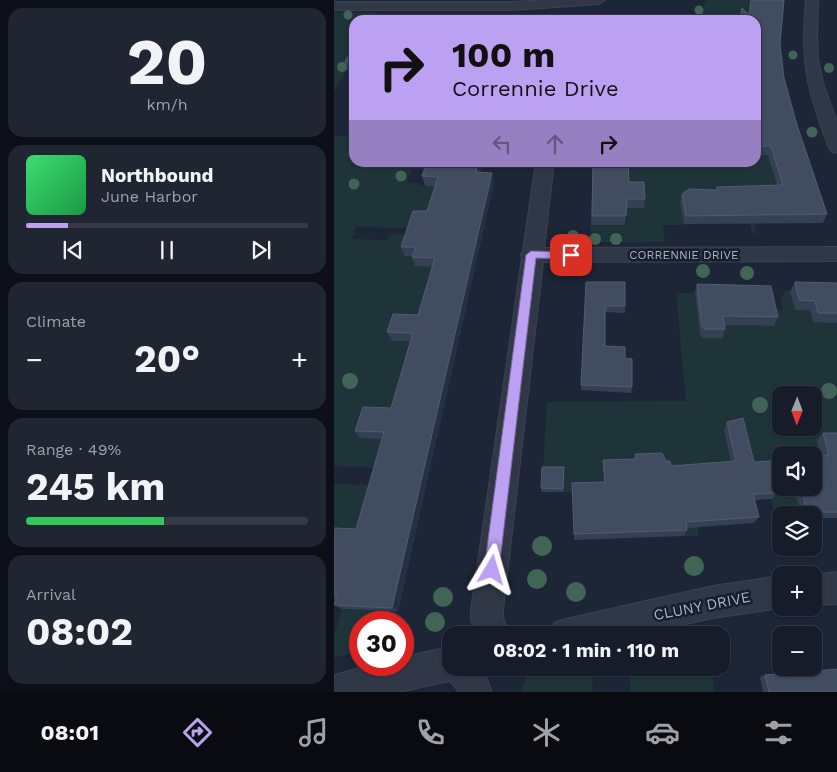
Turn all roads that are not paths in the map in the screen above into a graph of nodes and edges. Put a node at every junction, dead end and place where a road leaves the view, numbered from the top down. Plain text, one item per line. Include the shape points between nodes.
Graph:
1 (600, 0) edge
2 (812, 0) edge
3 (537, 5) junction
4 (334, 6) edge
5 (578, 14) dead end
6 (554, 15) edge
7 (837, 148) edge
8 (544, 167) edge
9 (837, 254) edge
10 (531, 255) junction
11 (837, 588) edge
12 (822, 589) edge
13 (772, 593) edge
14 (490, 626) edge
15 (606, 626) edge
16 (442, 675) edge
17 (335, 692) edge

1 - 3 street
1 - 5 street
2 - 7 street via 811,61 818,94
3 - 4 street
3 - 6 street
8 - 10 street
9 - 10 street, CORRENNIE DRIVE
10 - 14 street via 487,610
11 - 12 street
13 - 15 street, CLUNY DRIVE via 712,602
16 - 17 street via 389,677

